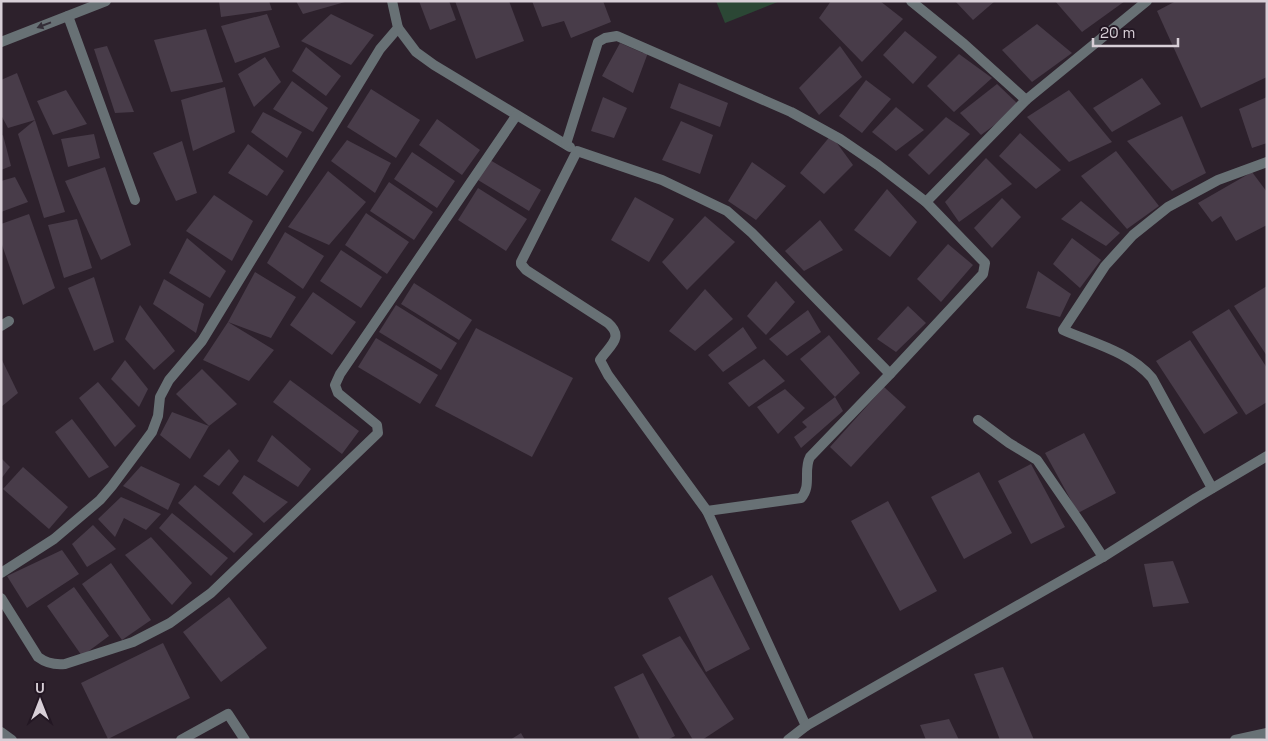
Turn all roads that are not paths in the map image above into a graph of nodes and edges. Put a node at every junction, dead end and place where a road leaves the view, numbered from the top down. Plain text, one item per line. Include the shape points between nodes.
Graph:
1 (106, 1) edge
2 (392, 1) edge
3 (911, 1) edge
4 (1147, 1) edge
5 (68, 16) junction
6 (398, 28) junction
7 (1, 42) edge
8 (1026, 100) junction
9 (516, 116) junction
10 (566, 144) junction
11 (577, 150) junction
12 (1267, 162) edge
13 (135, 200) dead end
14 (926, 202) junction
15 (890, 374) junction
16 (978, 420) dead end
17 (1267, 456) edge
18 (1212, 488) junction
19 (707, 511) junction
20 (1103, 557) junction
21 (1, 573) edge
22 (1, 598) edge
23 (806, 726) junction
24 (1, 732) edge
25 (1267, 732) edge
26 (12, 740) edge
27 (181, 740) edge
28 (245, 740) edge
29 (788, 740) edge
30 (1235, 740) edge

1 - 5 street
2 - 6 street
3 - 8 street
4 - 8 street
5 -> 7 street
5 - 13 street
6 - 9 street via 416,52
6 - 21 street via 380,49 202,341 169,380 160,397 152,432 142,447 100,500 54,539
8 - 14 street
9 - 10 street
9 - 22 street via 335,385 338,393 377,426 378,433 211,593 170,623 139,639 65,664 48,663 38,657
10 - 11 street
10 - 14 street via 598,42 617,36 791,112 840,139
11 - 15 street via 662,180 727,212 752,233
11 - 19 street via 521,264 614,329 615,339 601,363
12 - 18 street via 1210,184 1168,207 1133,235 1105,266 1063,330 1143,367
14 - 15 street via 982,258 984,274
15 - 19 street via 810,457 807,488 801,498
16 - 20 street via 1037,460
17 - 18 street
18 - 20 street
19 - 23 street
20 - 23 street
23 - 29 street
24 - 26 street
25 - 30 street
27 - 28 street via 228,714

